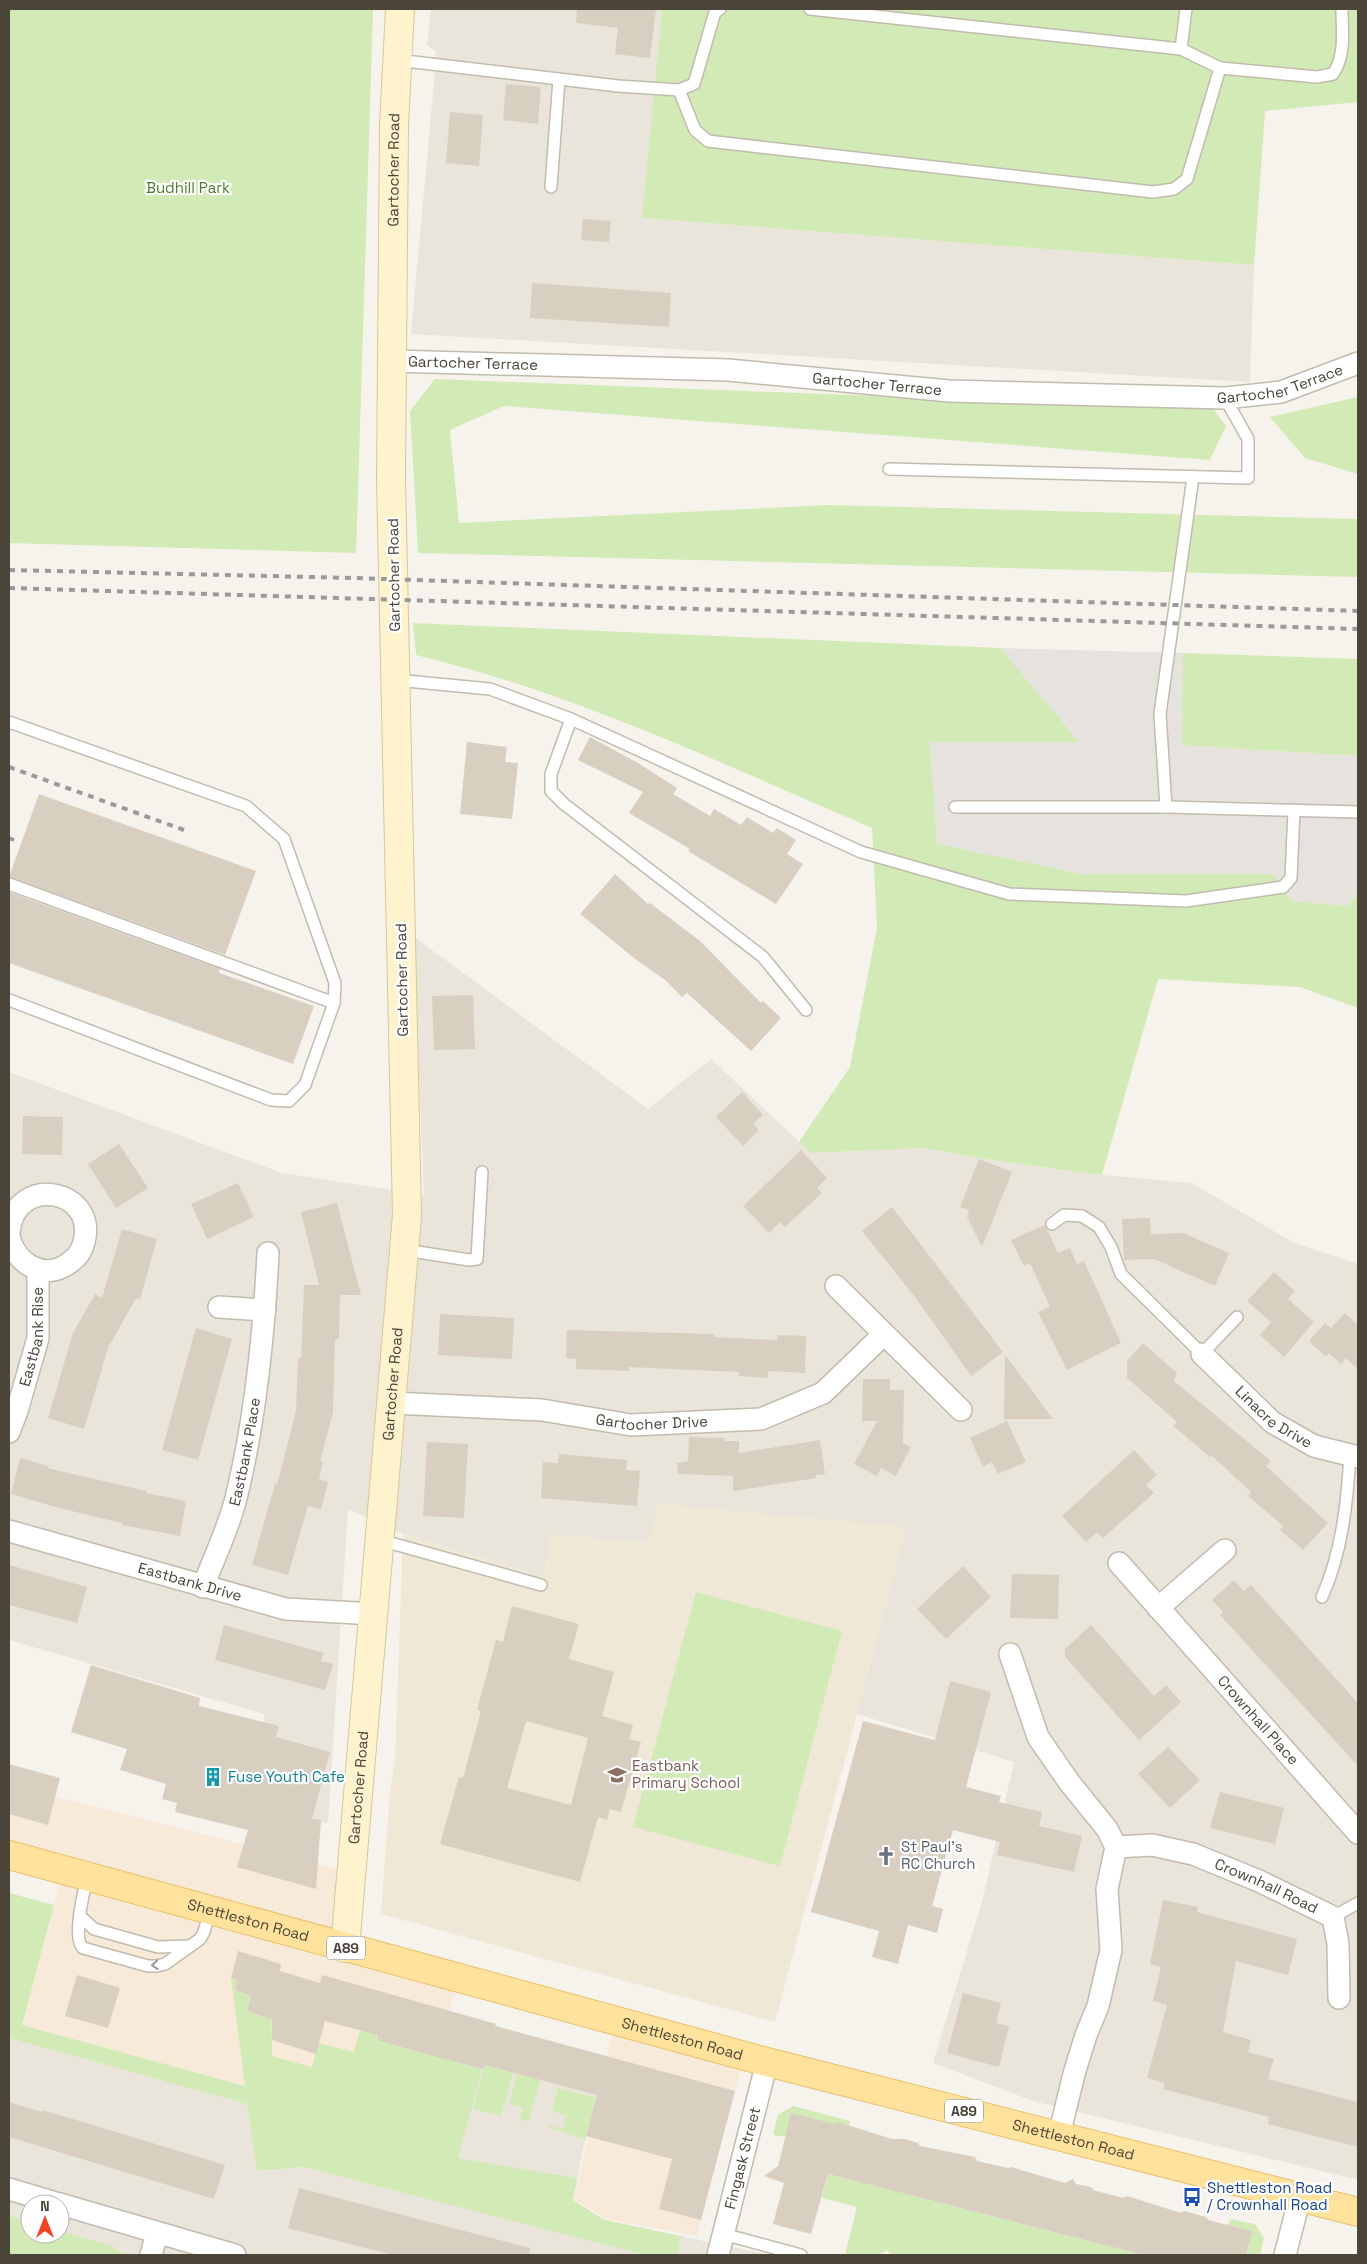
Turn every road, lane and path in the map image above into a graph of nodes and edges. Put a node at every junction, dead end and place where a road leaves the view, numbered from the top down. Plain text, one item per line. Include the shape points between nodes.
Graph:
1 (400, 9) edge
2 (720, 9) edge
3 (810, 9) edge
4 (1186, 9) edge
5 (1342, 9) edge
6 (1181, 49) junction
7 (397, 60) junction
8 (1220, 68) junction
9 (559, 79) junction
10 (679, 90) junction
11 (550, 187) dead end
12 (392, 361) junction
13 (1358, 363) edge
14 (1225, 398) junction
15 (889, 469) dead end
16 (1193, 477) junction
17 (396, 680) junction
18 (571, 719) junction
19 (9, 722) edge
20 (955, 807) dead end
21 (1166, 807) junction
22 (1294, 810) junction
23 (1358, 812) edge
24 (9, 884) edge
25 (9, 1000) edge
26 (334, 1003) junction
27 (806, 1010) dead end
28 (482, 1172) dead end
29 (1052, 1224) dead end
30 (9, 1234) edge
31 (405, 1250) junction
32 (268, 1253) dead end
33 (38, 1270) junction
34 (836, 1286) dead end
35 (219, 1306) dead end
36 (265, 1310) junction
37 (1237, 1318) dead end
38 (884, 1335) junction
39 (1202, 1354) junction
40 (393, 1403) junction
41 (961, 1410) dead end
42 (9, 1432) edge
43 (1354, 1456) edge
44 (9, 1531) edge
45 (380, 1540) junction
46 (1225, 1550) dead end
47 (1120, 1563) dead end
48 (541, 1585) dead end
49 (203, 1587) junction
50 (1322, 1598) dead end
51 (1158, 1608) junction
52 (374, 1614) junction
53 (1010, 1654) dead end
54 (1358, 1833) edge
55 (1116, 1847) junction
56 (9, 1855) edge
57 (87, 1876) junction
58 (1358, 1903) edge
59 (210, 1910) junction
60 (80, 1916) junction
61 (1333, 1917) junction
62 (191, 1946) junction
63 (345, 1948) junction
64 (1339, 1998) dead end
65 (766, 2062) junction
66 (1059, 2135) junction
67 (9, 2190) edge
68 (23, 2194) edge
69 (1300, 2197) junction
70 (70, 2207) edge
71 (1358, 2212) edge
72 (157, 2233) junction
73 (723, 2234) junction
74 (151, 2255) edge
75 (235, 2255) edge
76 (718, 2255) edge
77 (801, 2255) edge
78 (1284, 2255) edge

1 - 7 main road, Gartocher Road
2 - 10 lane via 715,12 694,84
3 - 6 lane
4 - 6 lane
5 - 8 lane via 1342,51 1340,64 1333,74 1317,77
6 - 8 lane
7 - 9 lane
7 - 12 main road, Gartocher Road
8 - 10 lane via 1187,179 1174,189 1153,192 708,140 695,130
9 - 10 lane
9 - 11 lane
12 - 14 street, Gartocher Terrace via 728,370 949,391
12 - 17 main road, Gartocher Road
13 - 14 street, Gartocher Terrace via 1280,392
14 - 16 lane via 1248,439 1248,478
15 - 16 lane
16 - 21 lane via 1160,714
17 - 18 lane via 490,689
17 - 31 main road, Gartocher Road via 407,1215
18 - 22 lane via 861,852 1009,894 1186,901 1283,888 1291,878
18 - 27 lane via 550,774 551,791 763,957
19 - 26 lane via 246,806 284,839 334,983
20 - 21 lane
21 - 22 lane
22 - 23 lane
24 - 26 lane
25 - 26 lane via 271,1100 289,1101 304,1085
28 - 31 lane via 477,1259
29 - 39 lane via 1064,1215 1082,1216 1100,1227 1121,1274
30 - 33 street, Eastbank Rise via 11,1246 18,1257
30 - 33 street, Eastbank Rise via 15,1211 34,1196 58,1195 79,1210 85,1222 86,1235 75,1259 64,1267
31 - 40 main road, Gartocher Road
32 - 36 street, Eastbank Place
33 - 42 street, Eastbank Rise via 38,1338
34 - 38 street
35 - 36 street
36 - 49 street, Eastbank Place via 251,1422 237,1496
37 - 39 lane
38 - 40 street, Gartocher Drive via 824,1393 761,1419 630,1425 542,1410
38 - 41 street
39 - 43 street, Linacre Drive via 1272,1422 1314,1446
40 - 45 main road, Gartocher Road
43 - 50 lane via 1342,1532
44 - 49 street, Eastbank Drive
45 - 48 lane
45 - 52 main road, Gartocher Road
46 - 51 street
47 - 51 street, Crownhall Place
49 - 52 street, Eastbank Drive via 286,1609
51 - 54 street, Crownhall Place
52 - 63 main road, Gartocher Road
53 - 55 street via 1038,1736 1069,1782 1107,1829
55 - 61 street, Crownhall Road via 1152,1845 1193,1854
55 - 66 street via 1107,1889 1111,1950 1098,2006 1074,2074
56 - 57 main road, Shettleston Road / A89
57 - 59 main road, Shettleston Road / A89
57 - 60 lane
58 - 61 lane
59 - 62 lane via 202,1935
59 - 63 main road, Shettleston Road / A89
60 - 62 lane via 94,1929 158,1947
62 -> 60 lane via 161,1966 148,1966 81,1947 78,1941
61 - 64 street, Crownhall Road via 1338,1944
63 - 65 main road, Shettleston Road / A89
65 - 66 main road, Shettleston Road / A89
65 - 73 street, Fingask Street
66 - 69 main road, Shettleston Road / A89
67 - 68 street
69 - 71 main road, Shettleston Road / A89
69 - 78 street
70 - 72 street
72 - 74 street
72 - 75 street
73 - 76 street, Fingask Street
73 - 77 lane

